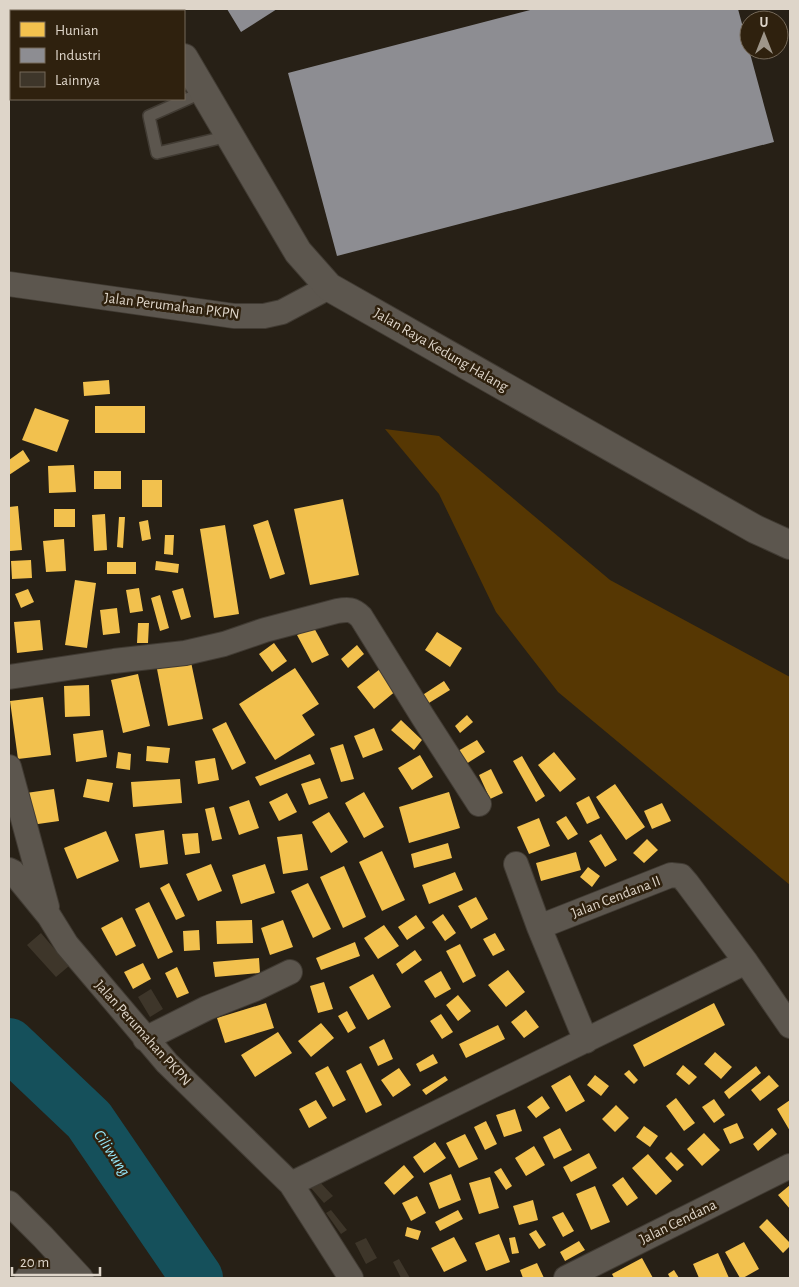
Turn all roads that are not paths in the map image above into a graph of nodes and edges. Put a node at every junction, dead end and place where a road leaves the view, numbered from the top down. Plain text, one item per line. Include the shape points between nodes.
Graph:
1 (185, 60) edge
2 (203, 92) junction
3 (229, 136) junction
4 (9, 284) edge
5 (329, 287) junction
6 (790, 545) edge
7 (9, 678) edge
8 (9, 767) edge
9 (479, 804) dead end
10 (516, 864) dead end
11 (9, 870) edge
12 (49, 916) junction
13 (539, 927) junction
14 (746, 962) junction
15 (290, 972) dead end
16 (790, 1026) edge
17 (146, 1039) junction
18 (586, 1041) junction
19 (790, 1166) edge
20 (291, 1184) junction
21 (9, 1203) edge
22 (74, 1271) edge
23 (27, 1278) edge
24 (351, 1278) edge
25 (566, 1278) edge

1 - 2 main road, Jalan Raya Kedung Halang
2 - 3 main road, Jalan Raya Kedung Halang
2 - 3 lane via 149,116 156,153
3 - 5 main road, Jalan Raya Kedung Halang via 298,252
4 - 5 street, Jalan Perumahan PKPN via 234,316 282,312
5 - 6 main road, Jalan Raya Kedung Halang via 755,529
7 - 9 street via 185,653 337,611 355,611 362,617
8 - 12 street
10 - 13 street
11 - 12 street, Jalan Perumahan PKPN
12 - 17 street, Jalan Perumahan PKPN via 67,945
13 - 14 street, Jalan Cendana II via 671,875 681,876
13 - 18 street
14 - 16 street
14 - 18 street
15 - 17 street
17 - 20 street, Jalan Perumahan PKPN via 167,1064
18 - 20 street
19 - 25 street, Jalan Cendana
20 - 24 street, Jalan Perumahan PKPN
21 - 22 street
22 - 23 street

